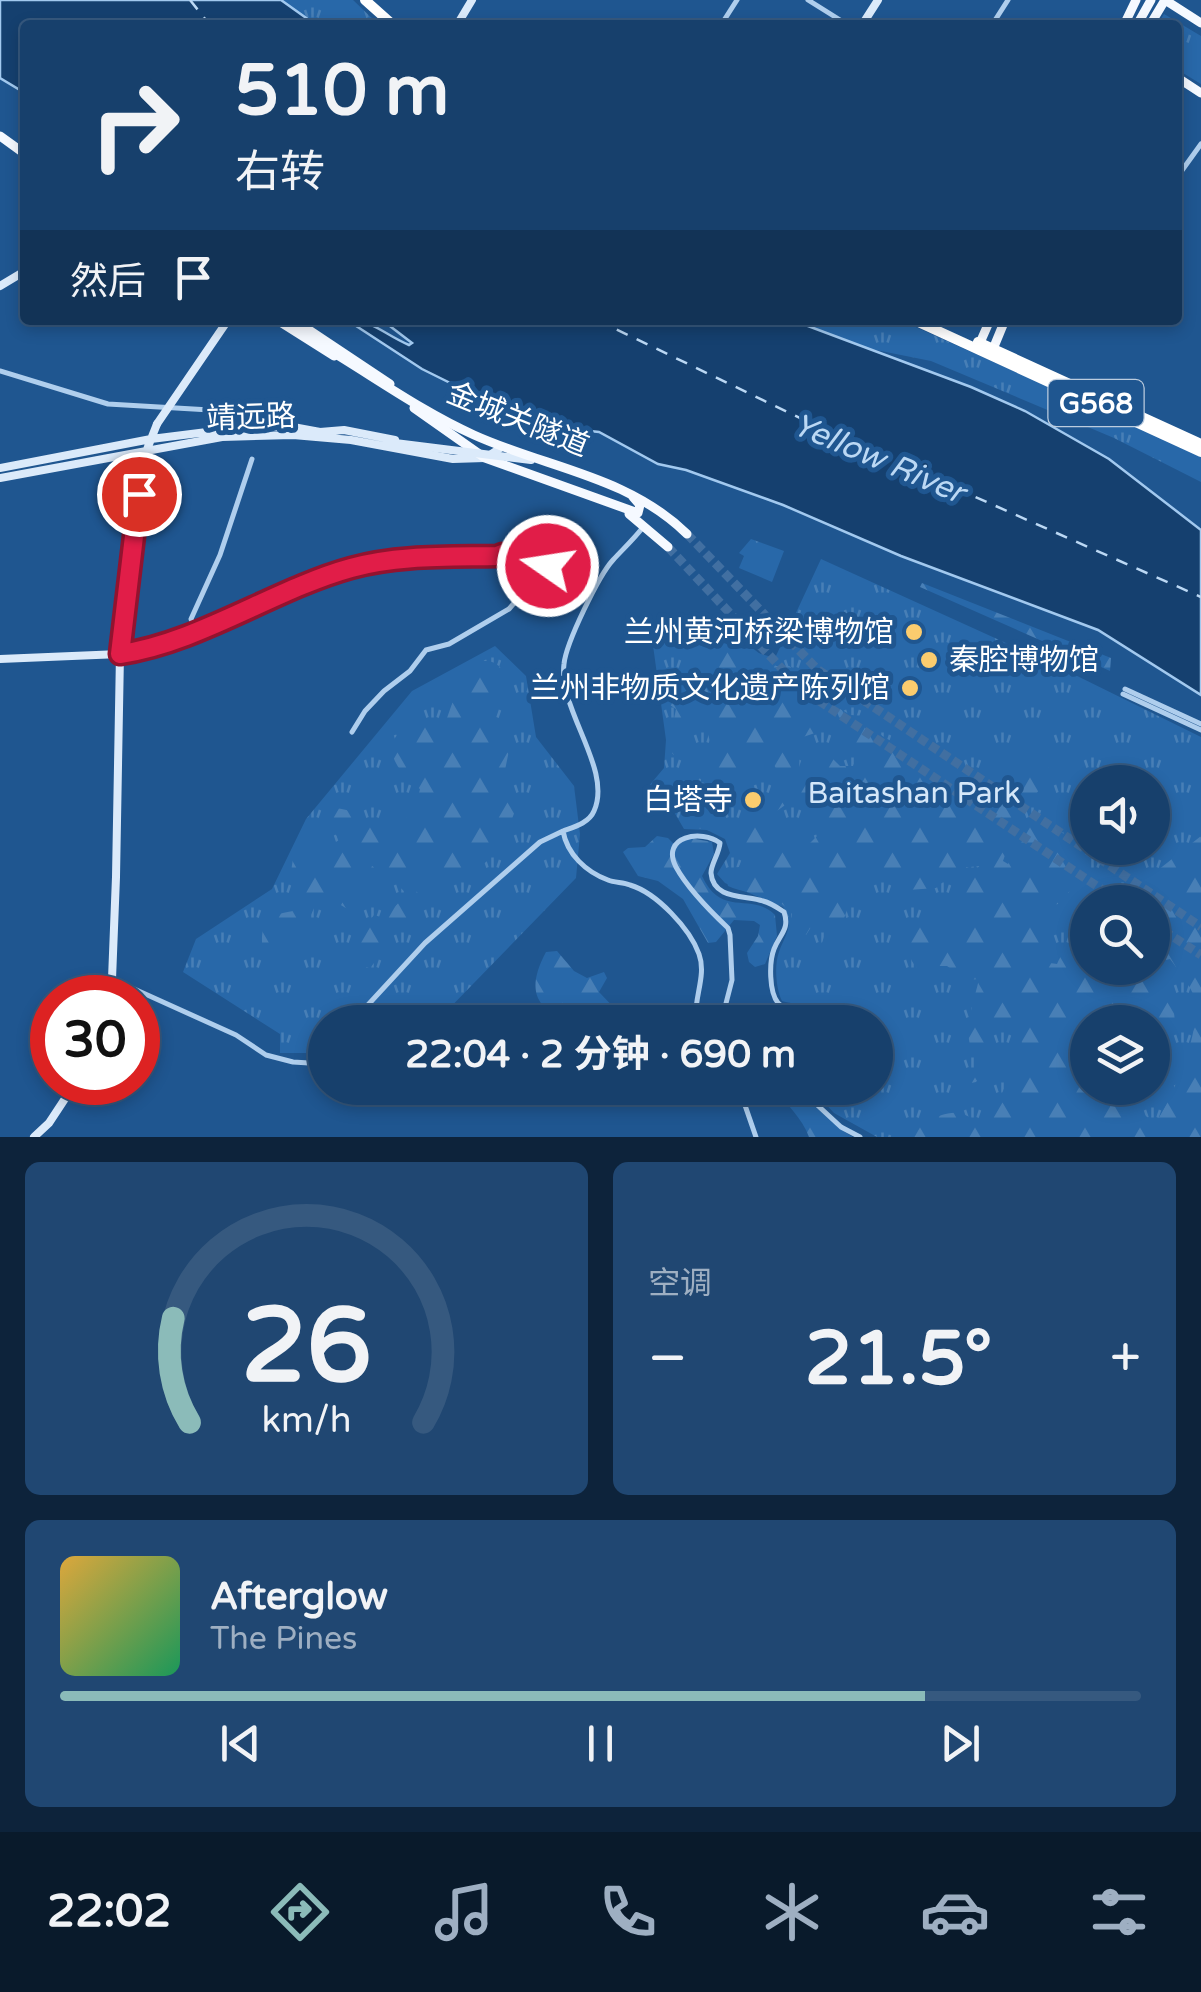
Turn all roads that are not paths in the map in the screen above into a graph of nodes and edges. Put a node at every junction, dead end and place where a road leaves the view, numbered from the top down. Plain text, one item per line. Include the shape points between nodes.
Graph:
1 (362, 0) edge
2 (808, 0) edge
3 (1165, 0) edge
4 (380, 20) edge
5 (387, 20) edge
6 (840, 20) edge
7 (1201, 23) edge
8 (1201, 144) edge
9 (1182, 170) edge
10 (225, 325) edge
11 (285, 325) edge
12 (297, 325) edge
13 (299, 325) edge
14 (926, 325) edge
15 (937, 325) edge
16 (988, 325) edge
17 (1003, 325) edge
18 (979, 346) junction
19 (992, 351) junction
20 (0, 372) edge
21 (244, 412) dead end
22 (320, 432) junction
23 (150, 438) junction
24 (1201, 444) edge
25 (497, 445) junction
26 (472, 448) junction
27 (145, 451) junction
28 (1201, 452) edge
29 (486, 458) junction
30 (252, 460) dead end
31 (545, 462) junction
32 (0, 468) edge
33 (0, 478) edge
34 (618, 507) junction
35 (644, 526) junction
36 (687, 534) tunnel mouth
37 (668, 547) tunnel mouth
38 (528, 559) junction
39 (548, 566) dead end
40 (195, 630) junction
41 (120, 654) junction
42 (0, 660) edge
43 (1124, 692) dead end
44 (1201, 727) edge
45 (352, 732) dead end
46 (563, 831) junction
47 (112, 975) edge
48 (160, 1000) edge
49 (367, 1005) edge
50 (695, 1005) edge
51 (728, 1005) edge
52 (780, 1005) edge
53 (308, 1063) edge
54 (61, 1105) edge
55 (745, 1105) edge
56 (817, 1105) edge
57 (34, 1137) edge
58 (756, 1137) edge
59 (860, 1137) edge

1 - 4 highway
1 - 5 highway
2 - 6 street
3 - 7 main road
8 - 9 street
10 - 23 main road, bridge
11 - 26 main road
12 - 31 main road, 金城关隧道, bridge via 445,421
13 - 25 main road via 446,421
14 - 18 highway, G568
15 - 18 highway, G568
16 - 18 main road
17 - 19 main road
18 - 19 highway, G568
19 - 24 highway, G568
19 - 28 highway, G568
20 - 21 street, 靖远路 via 108,404
22 - 23 main road, 靖远路 via 247,427
22 - 26 main road, 靖远路
22 - 31 main road, bridge
23 - 27 main road
23 - 32 main road, 靖远路
25 - 26 main road, 靖远路
25 - 29 main road
25 - 34 main road via 613,481 641,508 638,513
26 - 29 main road
27 - 29 main road, 靖远路 via 222,436 293,436
27 - 33 main road, 靖远路
27 - 41 main road
29 - 34 main road
30 - 40 street via 191,618
31 - 36 main road, 金城关隧道, bridge via 623,489
34 - 35 main road
35 - 37 main road
35 - 46 street via 610,562 566,651 563,683 596,786 594,812
38 - 39 street
38 - 40 street via 502,554 353,567
38 - 45 street via 509,609 450,644 426,650
40 - 41 street
41 - 42 main road
41 - 47 main road
43 - 44 street
46 - 49 street via 540,842 425,943
46 - 50 street via 577,860 668,908 703,970
48 - 53 street via 266,1055
51 - 52 street via 730,935 676,868 674,850 687,835 720,843 711,869 722,890 784,912 772,993
54 - 57 main road
55 - 58 street
56 - 59 street

